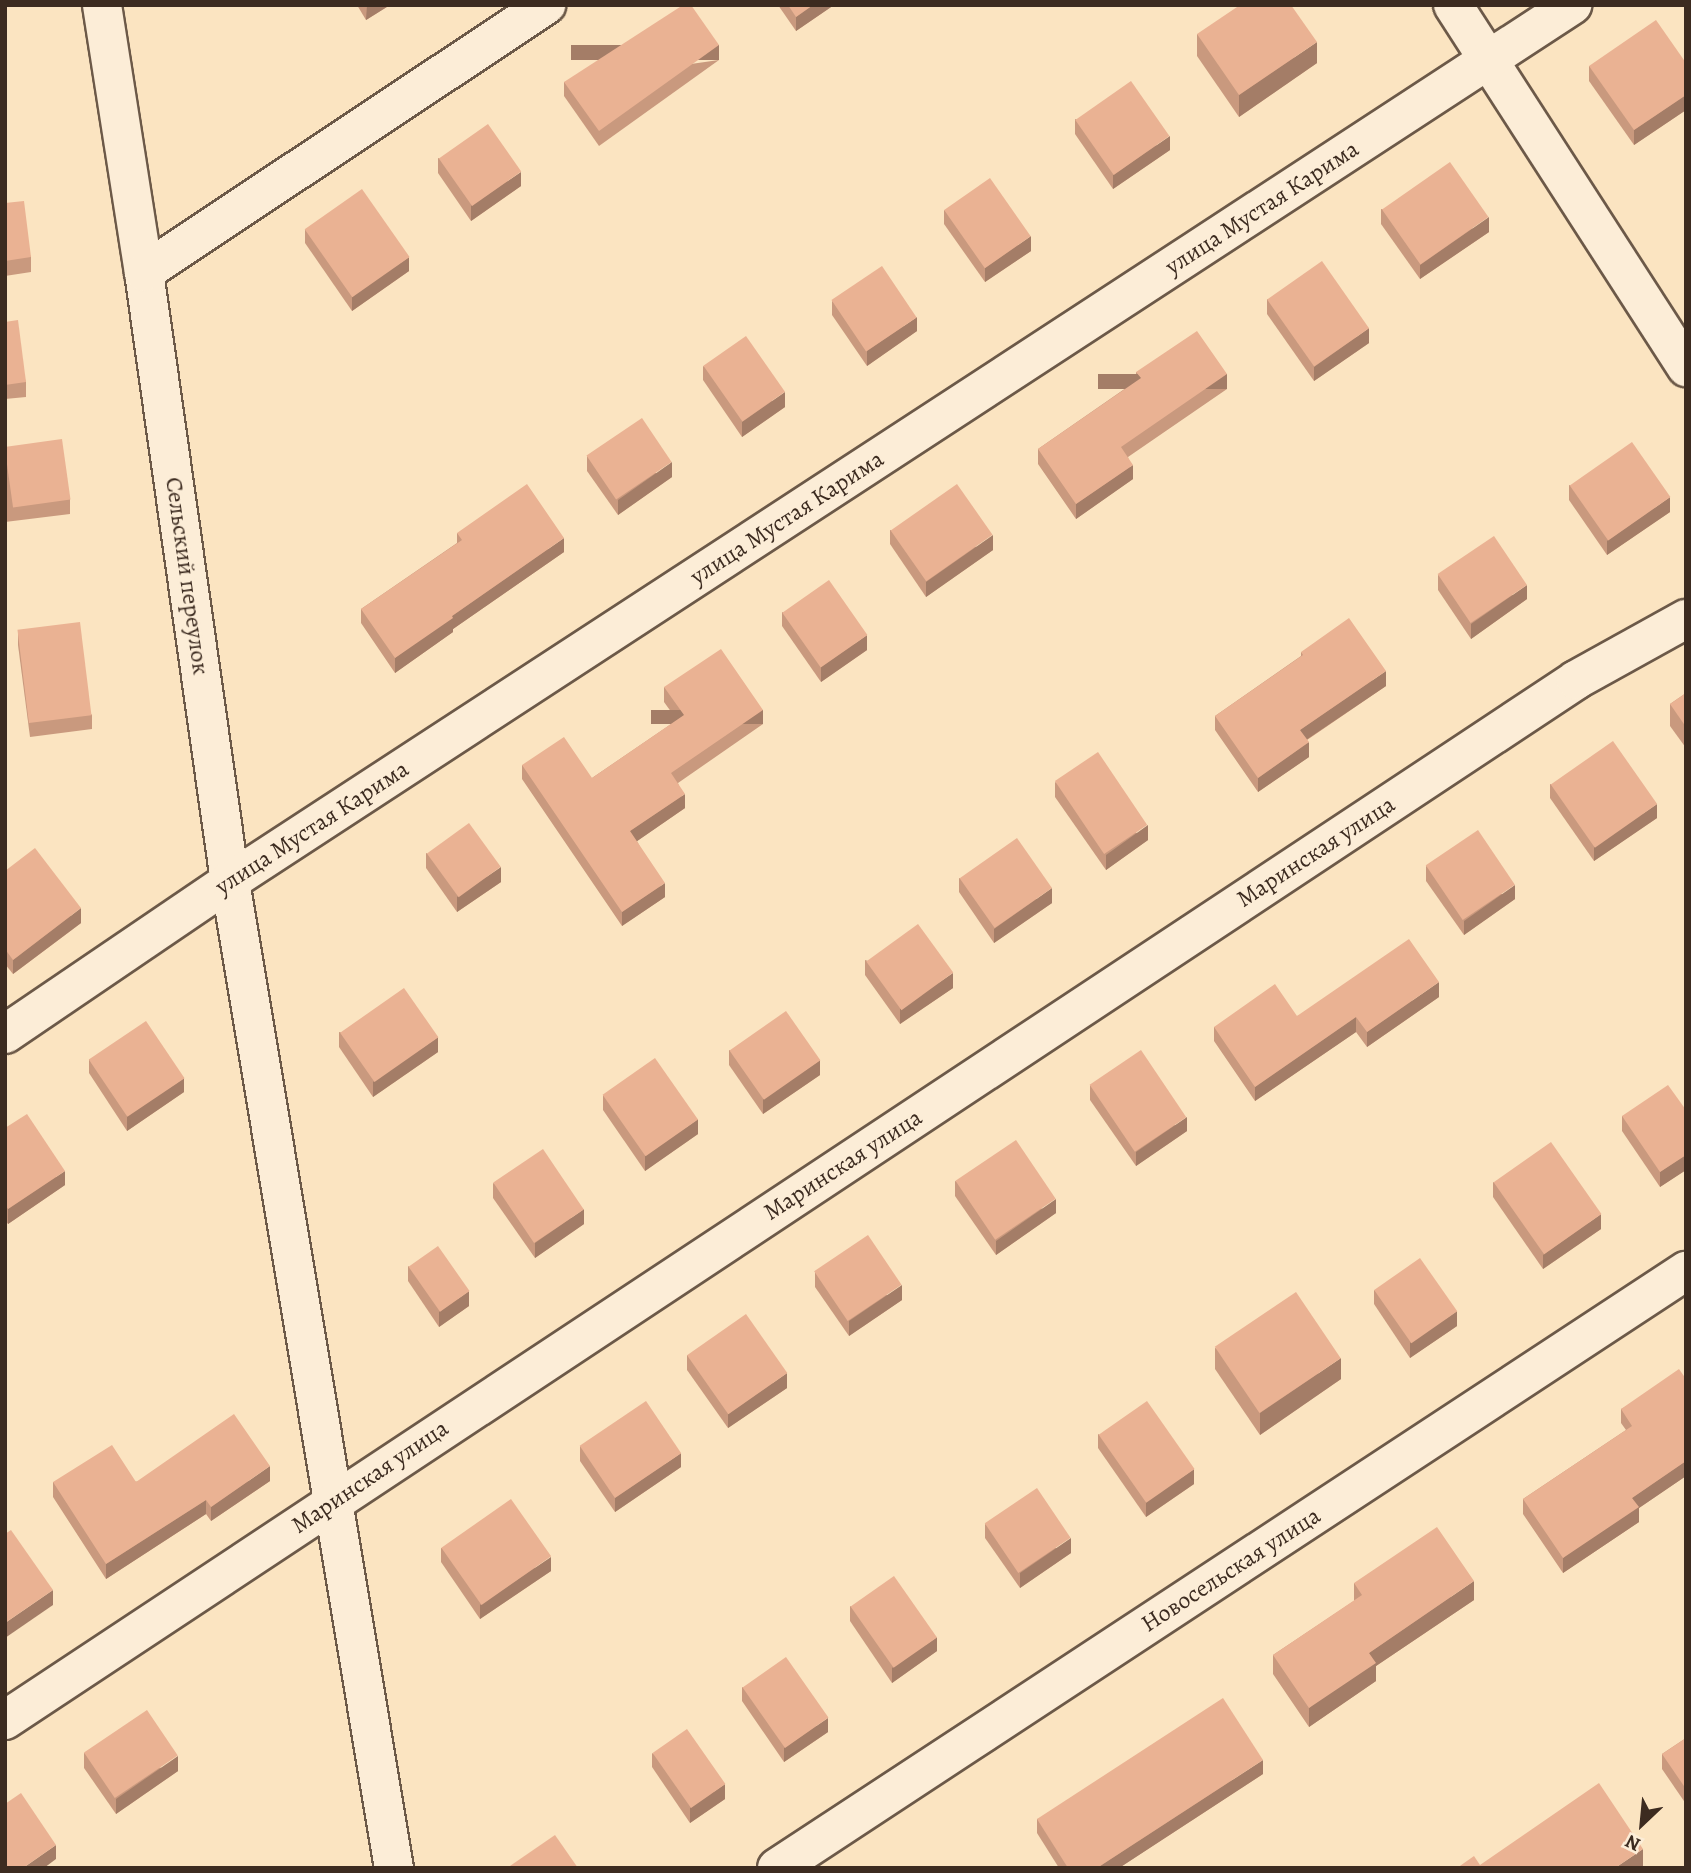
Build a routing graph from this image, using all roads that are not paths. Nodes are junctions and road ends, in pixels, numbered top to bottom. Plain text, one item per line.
1 (102, 5) edge
2 (545, 5) edge
3 (1453, 5) edge
4 (1572, 5) edge
5 (1489, 60) junction
6 (144, 272) junction
7 (1686, 367) edge
8 (1686, 619) edge
9 (230, 881) junction
10 (5, 1034) edge
11 (1686, 1271) edge
12 (335, 1500) junction
13 (5, 1720) edge
14 (394, 1868) edge
15 (777, 1868) edge

1 - 6 street, Сельский переулок
2 - 6 street
3 - 5 street
4 - 5 street, улица Мустая Карима
5 - 7 street
5 - 9 street, улица Мустая Карима
6 - 9 street, Сельский переулок
8 - 12 street, Маринская улица
9 - 10 street, улица Мустая Карима
9 - 12 street, Сельский переулок
11 - 15 street, Новосельская улица
12 - 13 street, Маринская улица
12 - 14 street, Сельский переулок

